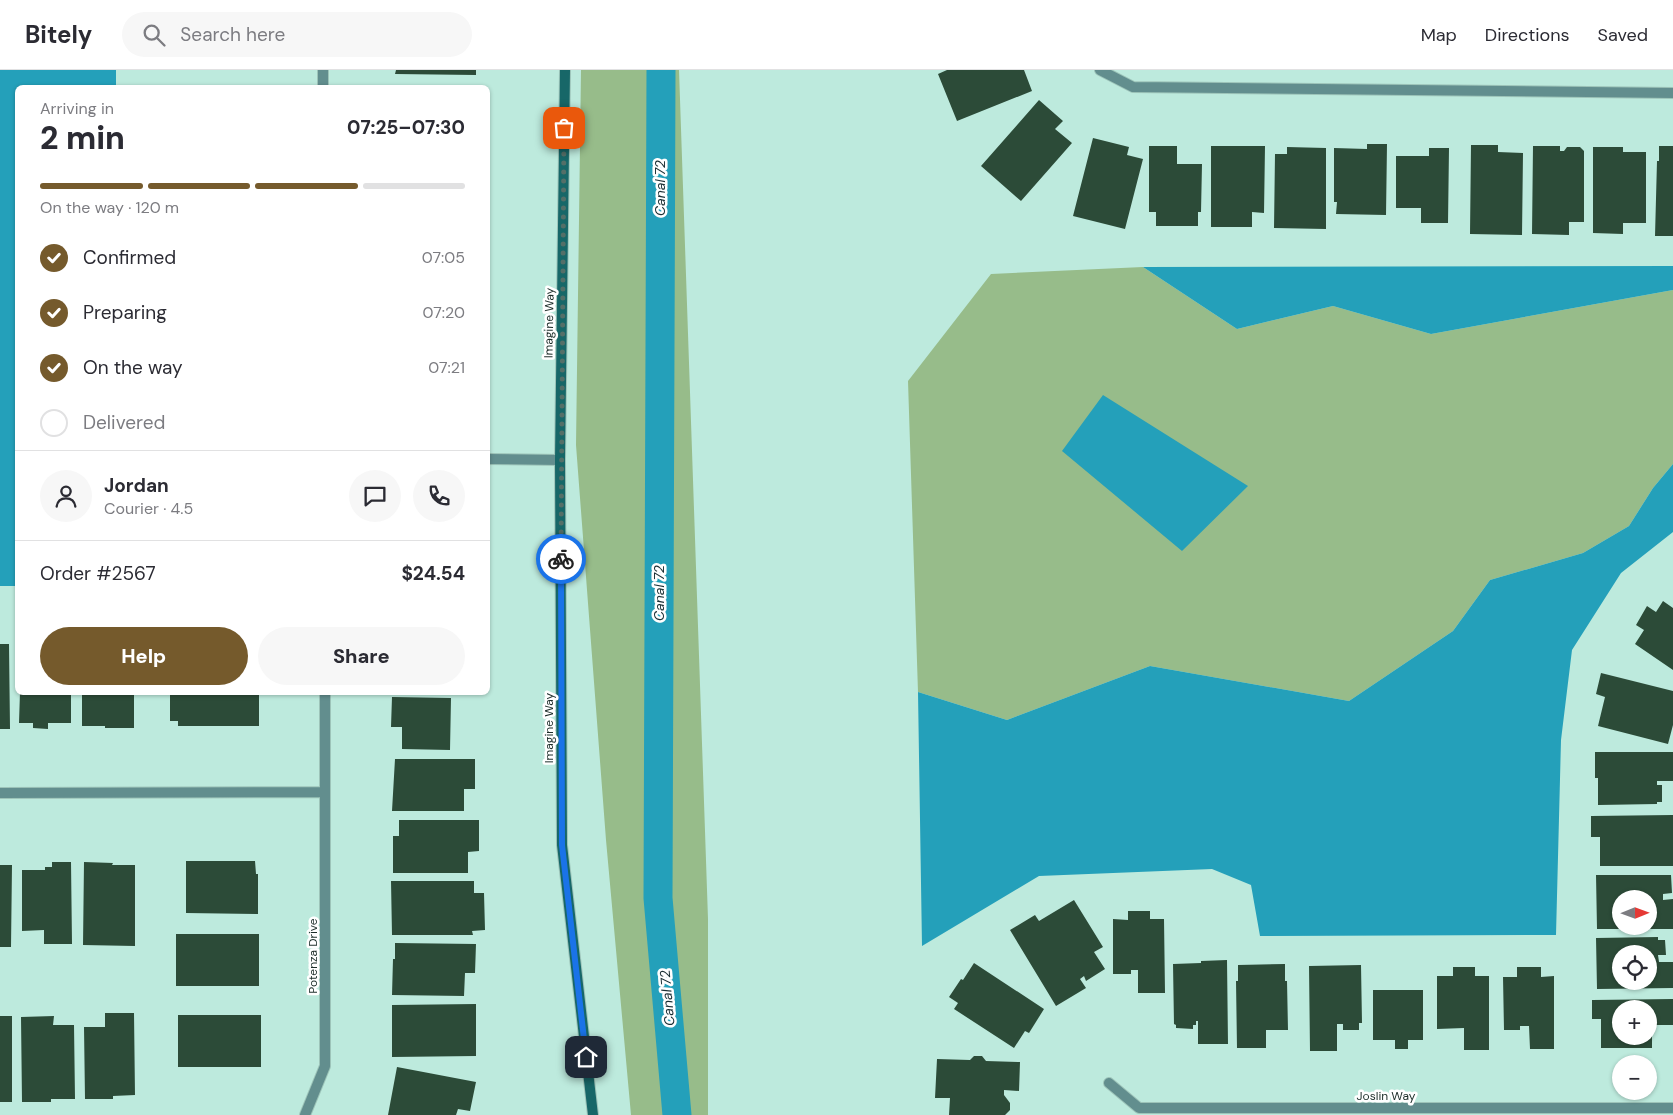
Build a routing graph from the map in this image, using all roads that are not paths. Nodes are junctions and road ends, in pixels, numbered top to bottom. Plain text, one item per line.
1 (323, 70) edge
2 (565, 70) edge
3 (1100, 70) edge
4 (323, 85) edge
5 (1673, 93) edge
6 (490, 459) edge
7 (560, 460) junction
8 (326, 695) edge
9 (326, 792) junction
10 (0, 793) edge
11 (1109, 1083) dead end
12 (1673, 1108) edge
13 (305, 1115) edge
14 (593, 1115) edge

1 - 4 street
2 - 7 street, Imagine Way
3 - 5 street
6 - 7 street
7 - 14 street, Imagine Way
8 - 9 street, Potenza Drive
9 - 10 street
9 - 13 street, Potenza Drive
11 - 12 street, Joslin Way

